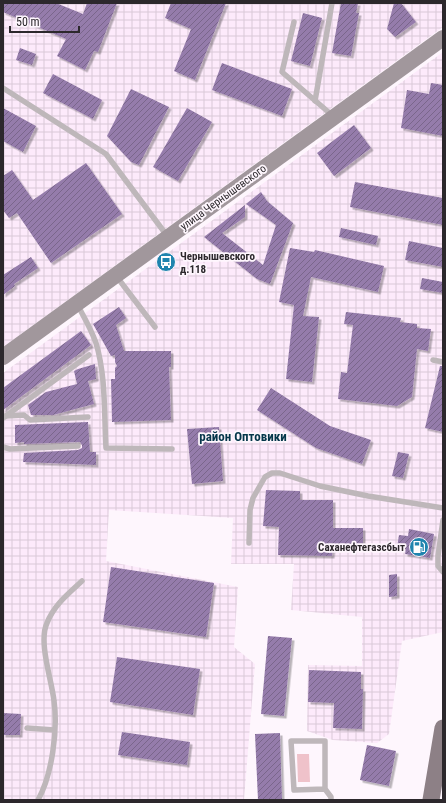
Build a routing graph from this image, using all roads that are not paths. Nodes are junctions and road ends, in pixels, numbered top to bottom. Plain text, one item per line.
1 (332, 3) edge
2 (294, 22) dead end
3 (443, 38) edge
4 (3, 88) edge
5 (315, 101) junction
6 (334, 117) junction
7 (168, 237) junction
8 (116, 275) junction
9 (76, 304) junction
10 (156, 327) dead end
11 (89, 355) dead end
12 (3, 357) edge
13 (432, 360) dead end
14 (443, 362) edge
15 (4, 417) edge
16 (88, 417) dead end
17 (78, 446) dead end
18 (3, 447) edge
19 (172, 449) dead end
20 (443, 508) edge
21 (443, 520) edge
22 (249, 543) dead end
23 (443, 572) edge
24 (82, 581) dead end
25 (27, 728) dead end
26 (443, 728) edge
27 (54, 730) junction
28 (440, 762) edge
29 (325, 789) junction
30 (38, 800) edge
31 (331, 800) edge
32 (430, 800) edge

1 - 5 lane
2 - 5 lane
3 - 6 main road, улица Чернышевского
4 - 7 lane
5 - 6 lane
6 - 7 main road, улица Чернышевского
7 - 8 main road, улица Чернышевского
8 - 9 main road, улица Чернышевского
8 - 10 lane
9 - 12 main road, улица Чернышевского
9 - 19 lane
11 - 15 lane
13 - 14 lane
15 - 16 lane
17 - 18 lane
20 - 22 lane
21 - 23 lane
24 - 27 lane
25 - 27 lane
26 - 28 main road
27 - 30 lane
28 - 32 main road
29 - 29 lane
29 - 31 lane

